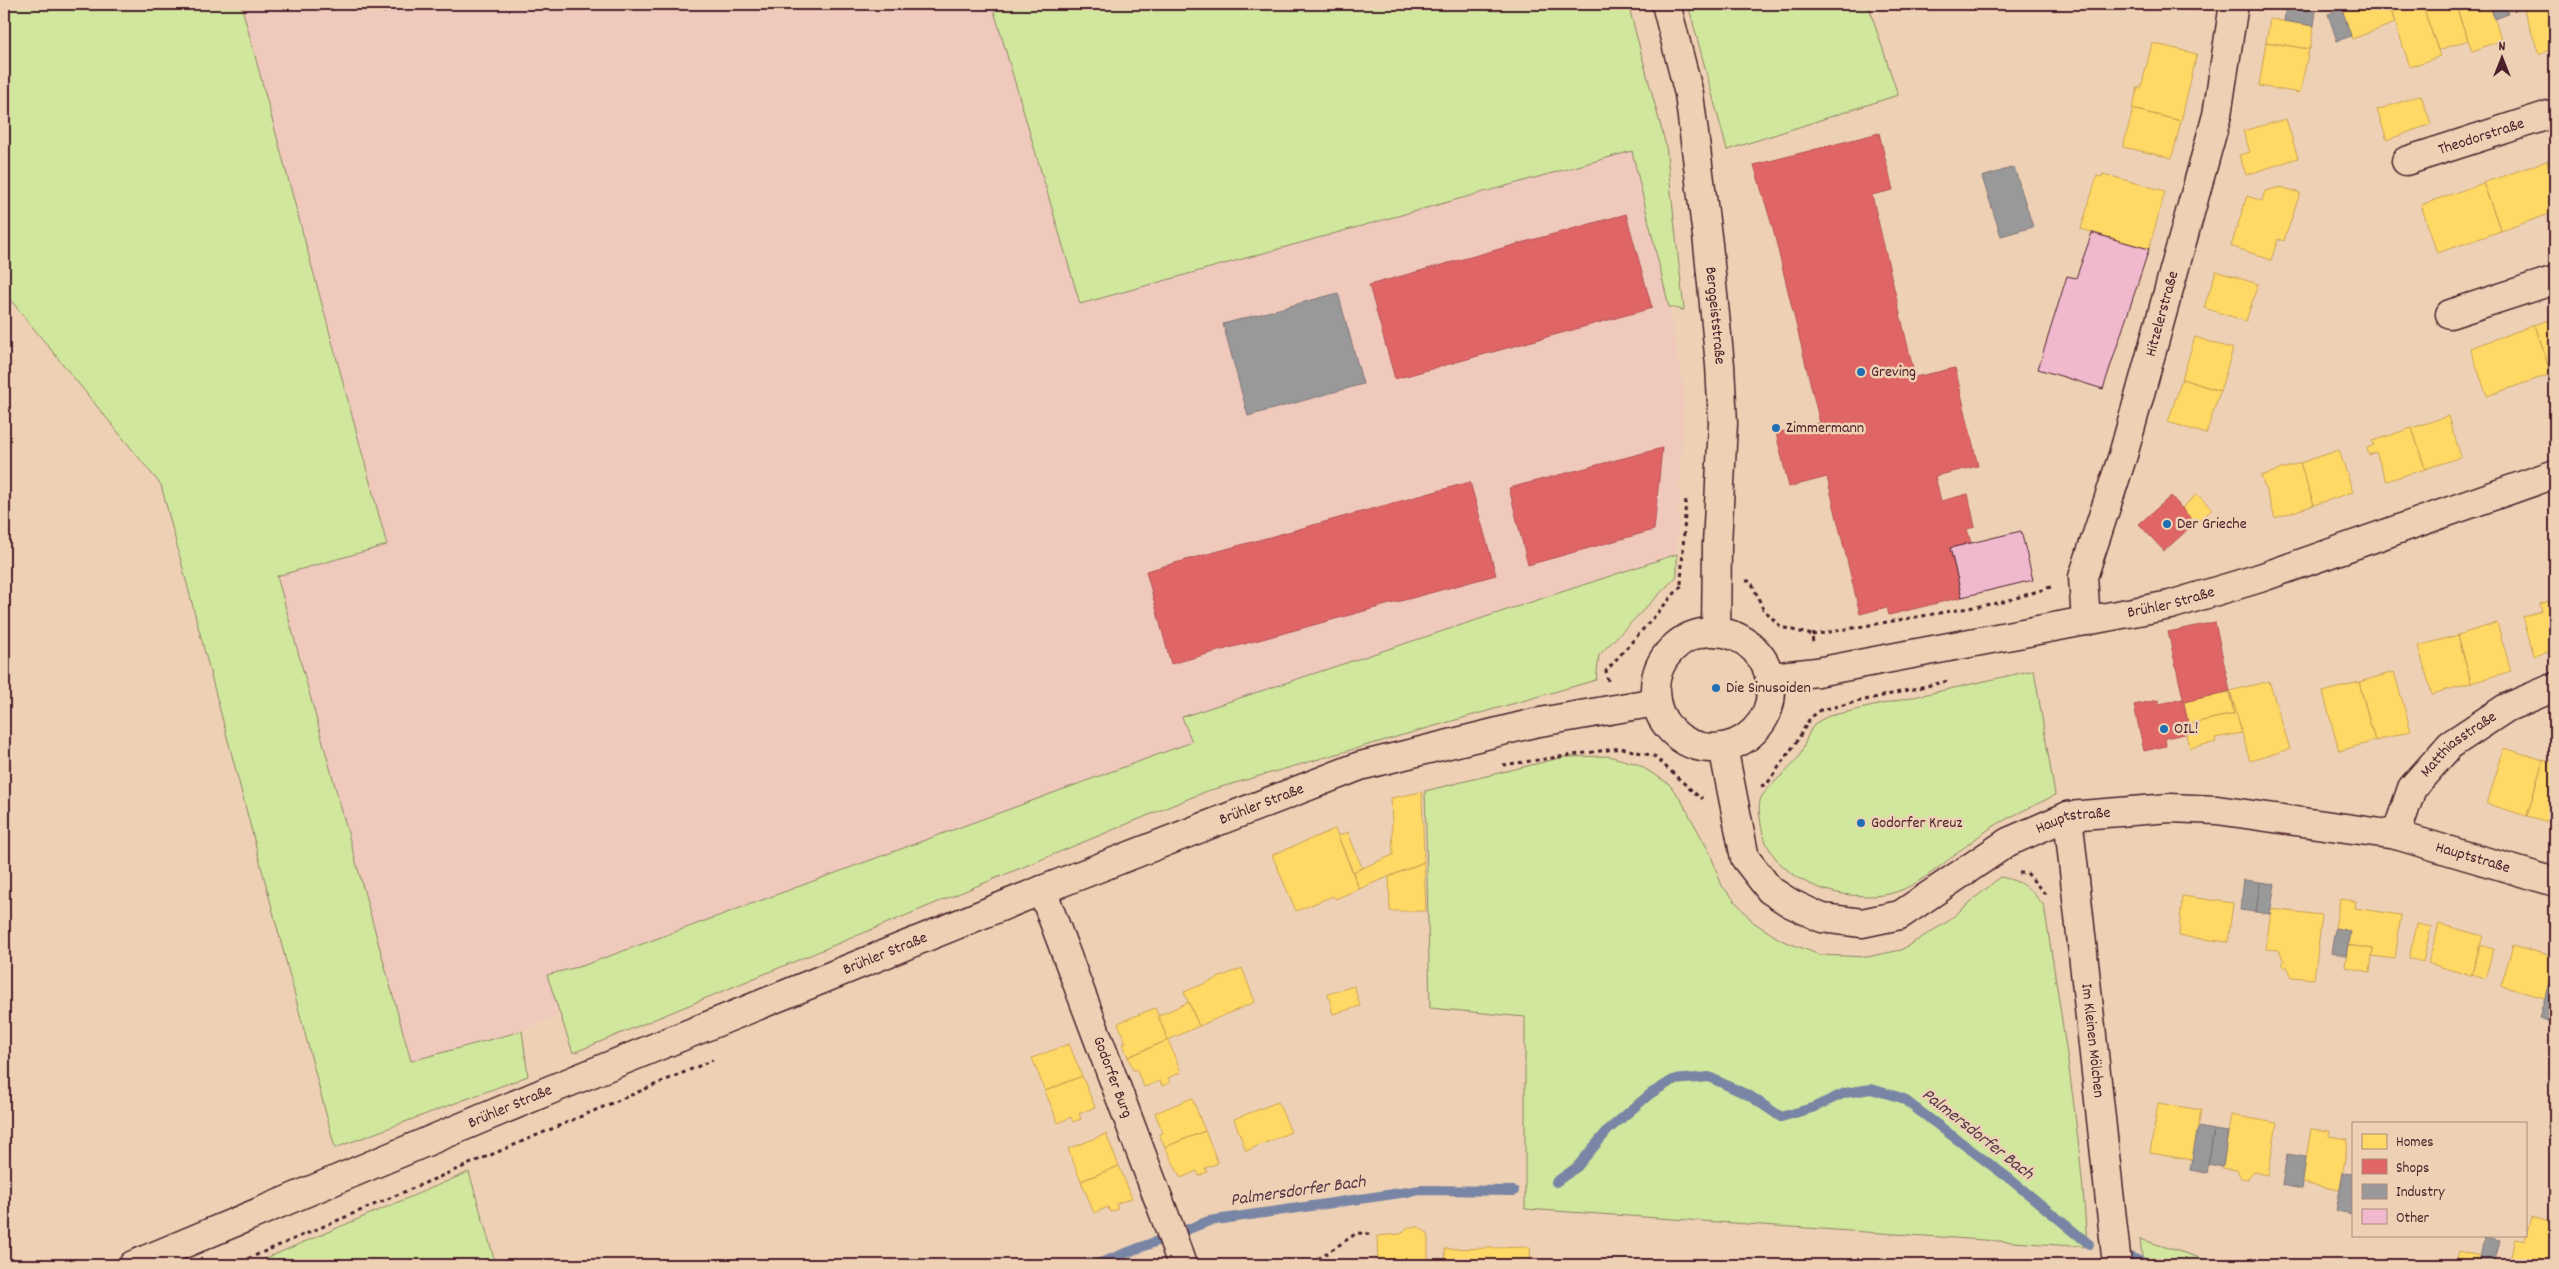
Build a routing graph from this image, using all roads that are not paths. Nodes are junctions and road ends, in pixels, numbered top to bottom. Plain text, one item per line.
1 (1666, 4) edge
2 (2234, 4) edge
3 (2555, 113) edge
4 (2406, 161) dead end
5 (2555, 280) edge
6 (2450, 314) dead end
7 (2555, 474) edge
8 (2086, 621) junction
9 (1716, 632) junction
10 (1770, 677) junction
11 (2555, 687) edge
12 (1656, 702) junction
13 (1723, 747) junction
14 (2068, 816) junction
15 (2396, 835) junction
16 (2555, 882) edge
17 (1042, 890) junction
18 (1176, 1247) edge
19 (133, 1265) edge
20 (2117, 1265) edge

1 - 9 street, Berggeiststraße
2 - 8 street, Hitzelerstraße
3 - 4 street, Theodorstraße
5 - 6 street
7 - 8 street, Brühler Straße
8 - 10 street, Brühler Straße
9 - 10 street
9 - 12 street
10 - 13 street
11 - 15 street, Matthiasstraße
12 - 13 street
12 - 17 street, Brühler Straße
13 - 14 street, Hauptstraße
14 - 15 street, Hauptstraße
14 - 20 street, Im Kleinen Mölchen
15 - 16 street, Hauptstraße
17 - 18 street, Godorfer Burg
17 - 19 street, Brühler Straße

